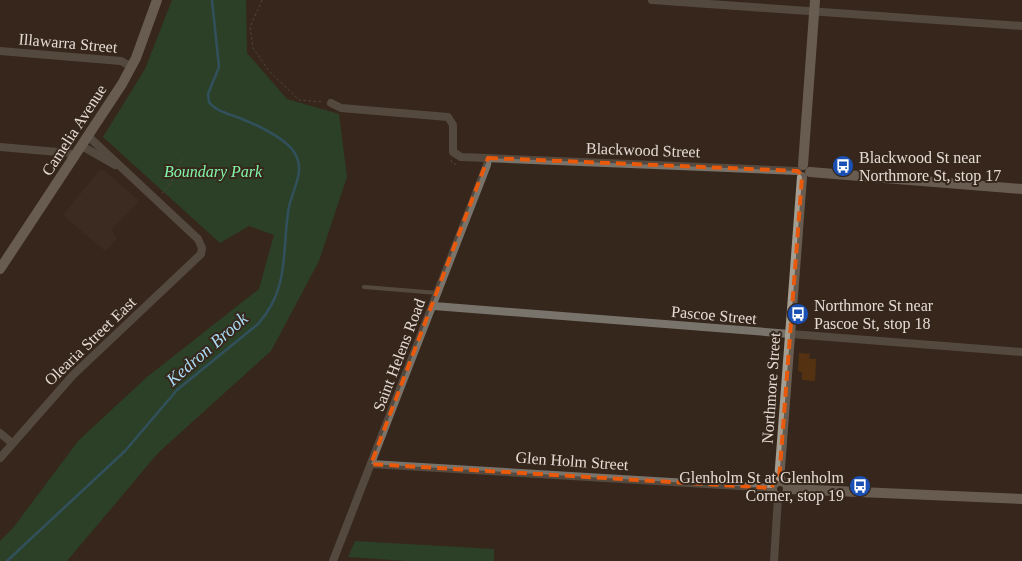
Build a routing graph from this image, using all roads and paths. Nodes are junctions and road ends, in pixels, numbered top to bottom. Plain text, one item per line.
1 (157, 0) edge
2 (262, 0) edge
3 (652, 0) edge
4 (815, 0) edge
5 (814, 11) junction
6 (1022, 26) edge
7 (0, 51) edge
8 (132, 67) junction
9 (331, 103) joint
10 (89, 137) junction
11 (82, 146) junction
12 (0, 147) edge
13 (453, 152) junction
14 (75, 157) junction
15 (183, 158) dead end
16 (488, 158) junction
17 (461, 165) dead end
18 (119, 167) junction
19 (803, 171) junction
20 (1022, 188) edge
21 (162, 193) dead end
22 (0, 269) edge
23 (364, 287) dead end
24 (438, 293) junction
25 (434, 306) junction
26 (791, 334) junction
27 (1022, 352) edge
28 (0, 433) edge
29 (12, 443) junction
30 (0, 458) edge
31 (371, 464) junction
32 (775, 485) junction
33 (788, 489) junction
34 (778, 497) junction
35 (1022, 499) edge
36 (333, 561) edge
37 (774, 561) edge

1 - 8 street, Camelia Avenue
2 - 9 path
3 - 5 street
4 - 5 street, Northmore Street
5 - 6 street
5 - 19 street, Northmore Street
7 - 8 street, Illawarra Street
8 - 10 street, Camelia Avenue
9 - 13 street
10 - 11 street, Camelia Avenue
10 - 18 street
11 - 14 street, Camelia Avenue
11 - 18 street
12 - 14 street
13 - 16 street, Blackwood Street
13 - 17 path
14 - 22 street, Camelia Avenue
15 - 21 path
16 - 19 street, Blackwood Street
16 - 24 street, Saint Helens Road
18 - 29 street, Olearia Street East
19 - 20 street, Blackwood Street
19 - 26 street, Northmore Street
23 - 24 lane
24 - 25 street, Saint Helens Road
25 - 26 street, Pascoe Street
25 - 31 street, Saint Helens Road
26 - 27 street, Pascoe Street
26 - 32 street, Northmore Street
28 - 29 street
29 - 30 street, Olearia Street East
31 - 32 street, Glen Holm Street
31 - 36 street, Saint Helens Road
32 - 33 street
32 - 34 street
33 - 34 street
33 - 35 street
34 - 37 street

